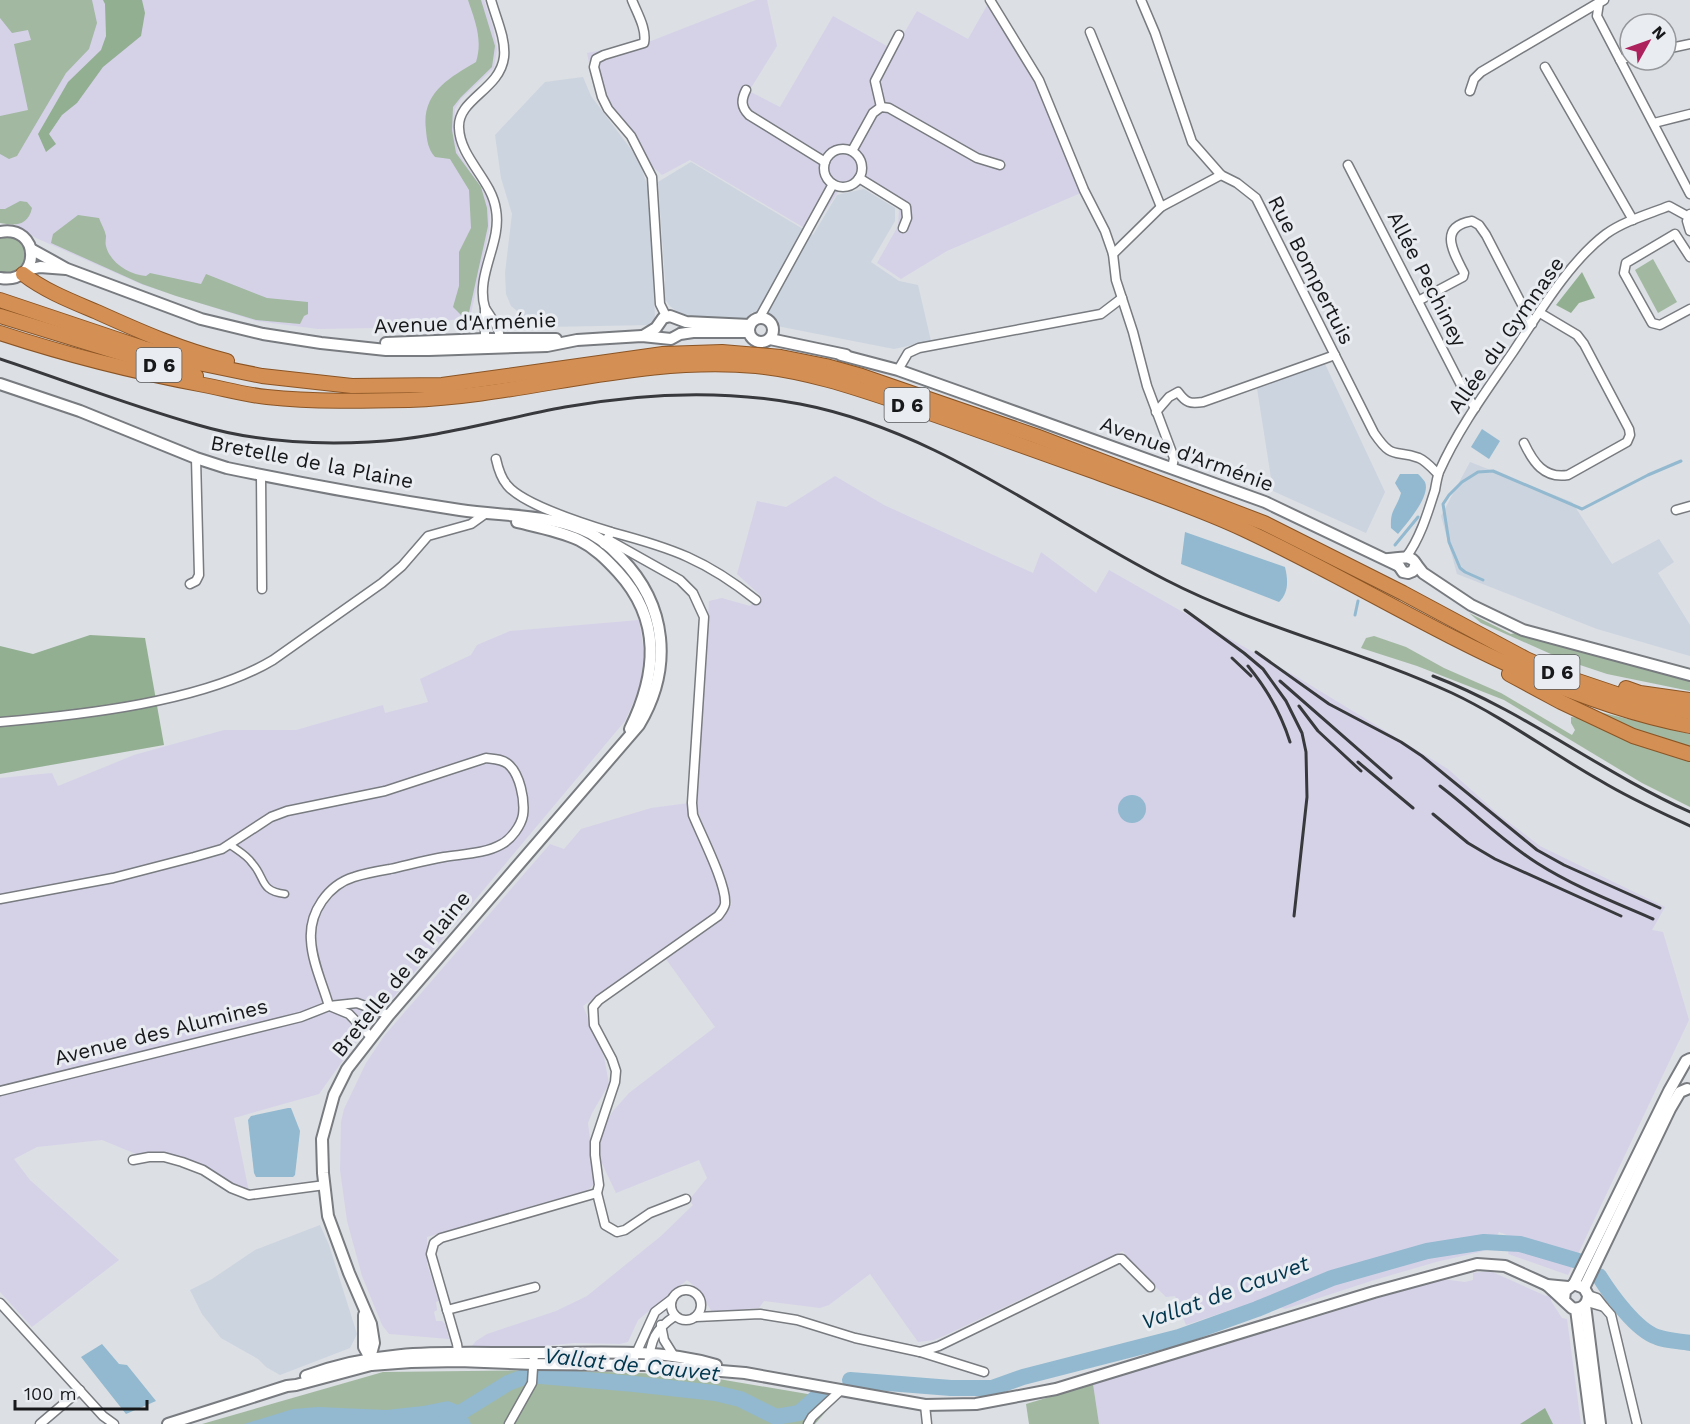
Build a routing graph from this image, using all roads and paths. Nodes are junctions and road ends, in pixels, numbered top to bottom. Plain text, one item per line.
1 (491, 0) edge
2 (632, 0) edge
3 (990, 0) edge
4 (1141, 0) edge
5 (1600, 1) edge
6 (1090, 32) dead end
7 (899, 35) dead end
8 (1618, 56) edge
9 (1545, 67) dead end
10 (1626, 72) edge
11 (746, 90) dead end
12 (1470, 91) dead end
13 (881, 107) junction
14 (1690, 114) edge
15 (1654, 123) junction
16 (852, 151) junction
17 (825, 162) junction
18 (1000, 165) dead end
19 (1348, 165) dead end
20 (1221, 175) junction
21 (859, 178) junction
22 (833, 184) junction
23 (1690, 194) edge
24 (1161, 207) junction
25 (1689, 215) edge
26 (1633, 220) junction
27 (903, 228) dead end
28 (1, 231) edge
29 (1690, 231) edge
30 (31, 249) junction
31 (1113, 254) junction
32 (1690, 257) edge
33 (67, 269) junction
34 (25, 272) junction
35 (0, 279) edge
36 (1122, 298) junction
37 (0, 300) edge
38 (1418, 301) junction
39 (485, 308) junction
40 (1690, 309) edge
41 (1540, 313) junction
42 (761, 315) dead end
43 (0, 316) edge
44 (668, 320) junction
45 (1532, 324) junction
46 (750, 328) junction
47 (0, 333) edge
48 (680, 334) junction
49 (772, 334) junction
50 (642, 336) junction
51 (665, 337) junction
52 (501, 343) junction
53 (485, 344) junction
54 (1335, 356) junction
55 (899, 368) junction
56 (310, 382) junction
57 (0, 384) edge
58 (322, 399) junction
59 (1475, 408) junction
60 (1156, 412) junction
61 (1524, 444) dead end
62 (196, 458) junction
63 (496, 459) dead end
64 (1172, 468) junction
65 (1438, 474) junction
66 (261, 475) junction
67 (1690, 506) edge
68 (1676, 510) dead end
69 (485, 514) junction
70 (608, 538) junction
71 (599, 553) junction
72 (1411, 562) junction
73 (190, 584) dead end
74 (262, 589) dead end
75 (756, 600) dead end
76 (1433, 609) junction
77 (1452, 638) junction
78 (1690, 675) edge
79 (1690, 700) edge
80 (1690, 712) edge
81 (0, 722) edge
82 (1690, 726) edge
83 (624, 740) junction
84 (1690, 754) edge
85 (229, 844) junction
86 (285, 894) dead end
87 (0, 899) edge
88 (329, 1006) junction
89 (389, 1015) junction
90 (371, 1037) junction
91 (1690, 1059) edge
92 (1679, 1074) junction
93 (1689, 1090) edge
94 (0, 1091) edge
95 (133, 1160) dead end
96 (325, 1185) junction
97 (597, 1193) junction
98 (686, 1199) dead end
99 (1547, 1285) junction
100 (535, 1287) dead end
101 (1150, 1287) dead end
102 (1580, 1296) junction
103 (672, 1299) junction
104 (0, 1303) edge
105 (447, 1310) junction
106 (675, 1316) junction
107 (696, 1317) junction
108 (661, 1325) junction
109 (920, 1352) junction
110 (635, 1353) junction
111 (649, 1353) junction
112 (459, 1356) junction
113 (674, 1356) junction
114 (371, 1362) junction
115 (631, 1365) junction
116 (648, 1365) junction
117 (534, 1367) junction
118 (984, 1372) dead end
119 (745, 1373) junction
120 (80, 1390) junction
121 (840, 1391) junction
122 (926, 1405) junction
123 (103, 1420) edge
124 (40, 1424) edge
125 (114, 1424) edge
126 (168, 1424) edge
127 (509, 1424) edge
128 (808, 1424) edge
129 (927, 1424) edge
130 (1591, 1424) edge
131 (1600, 1424) edge
132 (1637, 1424) edge

1 - 39 street
2 - 44 street
3 - 31 street
4 - 20 street, Rue Bompertuis
5 - 8 street
5 - 12 street
6 - 24 street
7 - 13 street
9 - 26 street
10 - 15 street
11 - 17 street
13 - 16 street
13 - 18 street
14 - 15 street
15 - 23 street
16 - 17 street
16 - 21 street
17 - 22 street
19 - 38 street, Allée Pechiney
20 - 24 street
20 - 54 street, Rue Bompertuis
21 - 22 street
21 - 27 street
22 - 42 street
24 - 31 street
25 - 26 street, Allée du Gymnase
25 - 29 street
26 - 41 street, Allée du Gymnase
28 - 30 main road, Avenue d'Arménie
30 - 33 main road, Avenue d'Arménie
30 - 34 main road
31 - 36 street
32 - 40 street
33 - 34 main road, Avenue d'Arménie
33 - 53 main road, Avenue d'Arménie
34 - 35 main road, Avenue d'Arménie
34 - 56 highway
36 - 55 street
36 - 60 street
37 - 56 highway, D 6
38 - 45 street
38 - 59 street, Allée Pechiney
39 - 52 street
39 - 53 street
41 - 45 street, Allée du Gymnase
41 - 61 street
43 - 58 highway, D 6
44 - 46 main road
44 - 48 main road
44 - 50 main road
44 - 51 main road
45 - 59 street, Allée du Gymnase
46 - 48 main road
46 - 49 main road
46 - 49 main road
47 - 58 highway
48 - 51 main road
49 - 55 main road, Avenue d'Arménie
50 - 51 main road, Avenue d'Arménie
50 - 52 main road, Avenue d'Arménie
52 - 53 main road, Avenue d'Arménie
54 - 60 street
54 - 65 street, Rue Bompertuis
55 - 64 main road, Avenue d'Arménie
56 - 76 highway, D 6
57 - 62 main road, Bretelle de la Plaine
58 - 77 highway, D 6
59 - 65 street, Allée du Gymnase
60 - 64 street
62 - 66 main road, Bretelle de la Plaine
62 - 73 street
63 - 70 street
64 - 72 main road, Avenue d'Arménie
65 - 72 street, Allée du Gymnase
66 - 69 main road, Bretelle de la Plaine
66 - 74 street
67 - 68 street
69 - 70 main road, Bretelle de la Plaine
69 - 71 main road, Bretelle de la Plaine
69 - 81 street
70 - 71 street
70 - 75 street
70 - 83 main road, Bretelle de la Plaine
70 - 97 street
71 - 83 main road, Bretelle de la Plaine
72 - 78 main road, Avenue d'Arménie
76 - 79 highway
76 - 80 highway, D 6
77 - 82 highway, D 6
77 - 84 highway
83 - 89 main road, Bretelle de la Plaine
85 - 86 street
85 - 87 street
85 - 88 street
88 - 89 street, Avenue des Alumines
88 - 90 street
88 - 94 street, Avenue des Alumines
89 - 90 main road, Bretelle de la Plaine
90 - 96 main road, Bretelle de la Plaine
91 - 92 main road
92 - 93 main road
92 - 102 main road
93 - 102 main road
95 - 96 street
96 - 114 main road, Bretelle de la Plaine
97 - 98 street
97 - 105 street
99 - 102 main road
99 - 102 main road
99 - 122 main road
100 - 105 street
101 - 109 street
102 - 130 main road
102 - 131 main road
102 - 132 street
103 - 106 street
103 - 107 street
103 - 110 street
104 - 120 street
105 - 112 street
106 - 107 street
106 - 108 street
107 - 109 street
108 - 111 street
108 - 113 street
109 - 118 street
110 - 111 main road
110 - 115 street
110 - 117 main road
111 - 113 main road
111 - 116 street
112 - 114 main road
112 - 117 main road
113 - 119 main road
114 - 126 main road
115 - 116 main road
115 - 117 main road
116 - 119 main road
117 - 127 street
119 - 121 main road
120 - 123 street
120 - 124 street
121 - 122 main road
121 - 128 street
122 - 129 street
123 - 125 street

